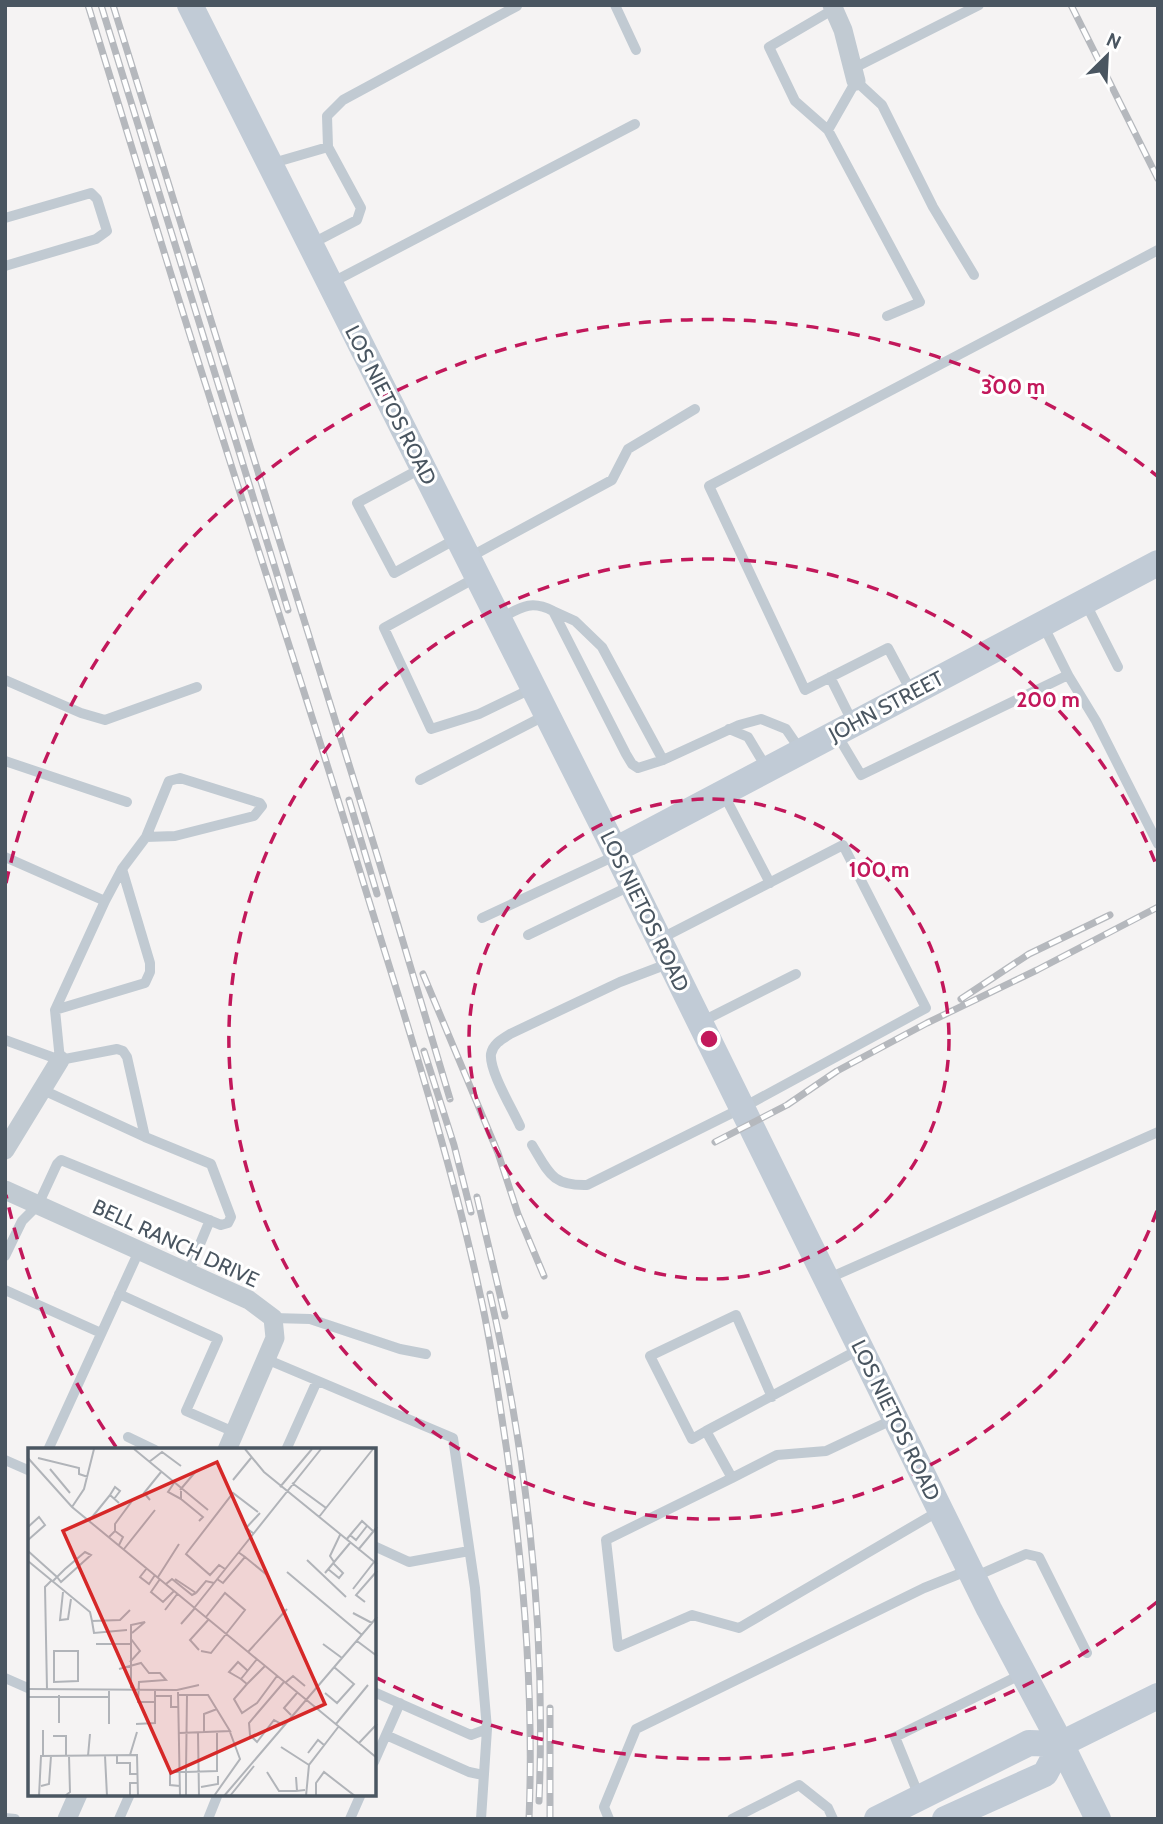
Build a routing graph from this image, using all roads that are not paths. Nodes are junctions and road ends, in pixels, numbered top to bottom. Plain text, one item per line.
1 (615, 5) edge
2 (979, 5) edge
3 (192, 6) edge
4 (517, 6) edge
5 (833, 7) edge
6 (636, 50) dead end
7 (855, 75) junction
8 (635, 124) dead end
9 (828, 130) junction
10 (328, 147) junction
11 (270, 164) junction
12 (5, 218) edge
13 (310, 244) junction
14 (1158, 250) edge
15 (5, 266) edge
16 (974, 275) dead end
17 (330, 284) junction
18 (887, 316) dead end
19 (695, 409) dead end
20 (422, 467) junction
21 (467, 557) junction
22 (1158, 563) edge
23 (1085, 602) junction
24 (553, 611) junction
25 (499, 620) junction
26 (1042, 624) junction
27 (1118, 667) dead end
28 (1068, 675) junction
29 (830, 677) junction
30 (5, 680) edge
31 (197, 687) dead end
32 (533, 687) junction
33 (912, 693) junction
34 (547, 715) junction
35 (845, 728) junction
36 (729, 729) junction
37 (801, 751) junction
38 (663, 760) junction
39 (5, 761) edge
40 (768, 769) junction
41 (420, 780) dead end
42 (723, 793) junction
43 (127, 802) dead end
44 (146, 837) junction
45 (1158, 845) edge
46 (616, 852) junction
47 (5, 857) edge
48 (122, 869) junction
49 (770, 883) junction
50 (632, 885) junction
51 (105, 901) junction
52 (482, 918) dead end
53 (528, 935) dead end
54 (659, 939) junction
55 (671, 963) junction
56 (796, 974) dead end
57 (55, 1010) junction
58 (700, 1023) junction
59 (5, 1040) edge
60 (60, 1060) junction
61 (43, 1090) junction
62 (742, 1108) junction
63 (520, 1126) dead end
64 (1158, 1132) edge
65 (145, 1137) junction
66 (532, 1145) dead end
67 (5, 1150) edge
68 (5, 1190) edge
69 (38, 1205) junction
70 (210, 1220) junction
71 (139, 1251) junction
72 (5, 1256) edge
73 (188, 1273) junction
74 (827, 1279) junction
75 (5, 1290) edge
76 (119, 1294) junction
77 (273, 1318) junction
78 (101, 1333) junction
79 (861, 1348) junction
80 (426, 1354) dead end
81 (266, 1359) junction
82 (317, 1381) junction
83 (772, 1397) junction
84 (895, 1419) junction
85 (706, 1431) junction
86 (128, 1437) dead end
87 (231, 1441) edge
88 (49, 1448) edge
89 (151, 1448) edge
90 (287, 1448) edge
91 (5, 1460) edge
92 (28, 1470) edge
93 (732, 1478) junction
94 (941, 1510) junction
95 (376, 1547) edge
96 (469, 1551) junction
97 (972, 1574) junction
98 (1087, 1653) dead end
99 (1022, 1674) junction
100 (5, 1678) edge
101 (28, 1688) edge
102 (376, 1693) edge
103 (1158, 1696) edge
104 (400, 1703) junction
105 (487, 1729) junction
106 (386, 1735) junction
107 (1061, 1744) junction
108 (376, 1758) edge
109 (483, 1775) junction
110 (77, 1796) edge
111 (129, 1796) edge
112 (217, 1796) edge
113 (359, 1796) edge
114 (920, 1798) junction
115 (5, 1818) edge
116 (15, 1819) edge
117 (67, 1819) edge
118 (119, 1819) edge
119 (208, 1819) edge
120 (350, 1819) edge
121 (481, 1819) edge
122 (609, 1819) edge
123 (732, 1819) edge
124 (833, 1819) edge
125 (877, 1819) edge
126 (945, 1819) edge
127 (1098, 1819) edge

1 - 6 lane
2 - 7 lane
3 - 11 main road, LOS NIETOS ROAD
4 - 10 lane
5 - 7 street
5 - 9 lane
7 - 9 lane
7 - 16 lane
8 - 17 lane
9 - 18 lane
10 - 11 lane
10 - 13 lane
11 - 13 main road, LOS NIETOS ROAD
12 - 15 lane
13 - 17 main road, LOS NIETOS ROAD
14 - 29 lane
17 - 20 main road, LOS NIETOS ROAD
19 - 21 lane
20 - 21 main road, LOS NIETOS ROAD
20 - 21 lane
21 - 25 main road, LOS NIETOS ROAD
21 - 32 lane
22 - 23 main road, JOHN STREET
23 - 26 main road, JOHN STREET
23 - 27 lane
24 - 25 lane
24 - 38 lane
24 - 38 lane
25 - 32 main road, LOS NIETOS ROAD
26 - 28 lane
26 - 33 main road, JOHN STREET
28 - 35 lane
28 - 45 lane
29 - 33 lane
29 - 35 lane
30 - 31 lane
32 - 34 main road, LOS NIETOS ROAD
33 - 35 main road, JOHN STREET
34 - 41 lane
34 - 46 main road, LOS NIETOS ROAD
35 - 37 main road, JOHN STREET
36 - 37 lane
36 - 38 lane
36 - 40 lane
37 - 40 main road, JOHN STREET
39 - 43 lane
40 - 42 main road, JOHN STREET
42 - 46 main road, JOHN STREET
42 - 49 lane
44 - 44 lane
44 - 48 lane
46 - 50 main road, LOS NIETOS ROAD
46 - 52 lane
47 - 51 lane
48 - 51 lane
48 - 57 lane
49 - 54 lane
49 - 62 lane
50 - 53 lane
50 - 54 main road, LOS NIETOS ROAD
51 - 57 lane
54 - 55 main road, LOS NIETOS ROAD
55 - 58 main road, LOS NIETOS ROAD
55 - 63 lane
56 - 58 lane
57 - 60 lane
58 - 62 main road, LOS NIETOS ROAD
59 - 60 lane
60 - 61 street
60 - 65 lane
61 - 65 lane
61 - 67 street
62 - 66 lane
62 - 74 main road, LOS NIETOS ROAD
64 - 74 lane
65 - 70 lane
68 - 69 street, BELL RANCH DRIVE
69 - 70 lane
69 - 71 street, BELL RANCH DRIVE
69 - 72 lane
70 - 73 lane
71 - 73 street, BELL RANCH DRIVE
71 - 76 lane
73 - 77 street, BELL RANCH DRIVE
74 - 79 main road, LOS NIETOS ROAD
75 - 78 lane
76 - 78 lane
76 - 87 lane
77 - 80 lane
77 - 81 street
78 - 88 lane
79 - 83 lane
79 - 84 main road, LOS NIETOS ROAD
81 - 82 lane
81 - 87 street
82 - 90 lane
82 - 96 lane
83 - 85 lane
83 - 85 lane
84 - 93 lane
84 - 94 main road, LOS NIETOS ROAD
85 - 93 lane
86 - 89 lane
91 - 92 lane
93 - 94 lane
94 - 97 main road, LOS NIETOS ROAD
95 - 96 lane
96 - 105 lane
97 - 98 lane
97 - 99 main road, LOS NIETOS ROAD
97 - 122 lane
99 - 107 main road, LOS NIETOS ROAD
99 - 114 lane
100 - 101 lane
102 - 104 lane
103 - 107 main road
104 - 105 lane
104 - 106 lane
105 - 109 lane
106 - 108 lane
106 - 109 lane
107 - 114 main road
107 - 126 main road
107 - 127 main road, LOS NIETOS ROAD
109 - 121 lane
110 - 117 street
111 - 118 lane
112 - 119 lane
113 - 120 lane
114 - 125 main road
115 - 116 lane
123 - 124 lane

